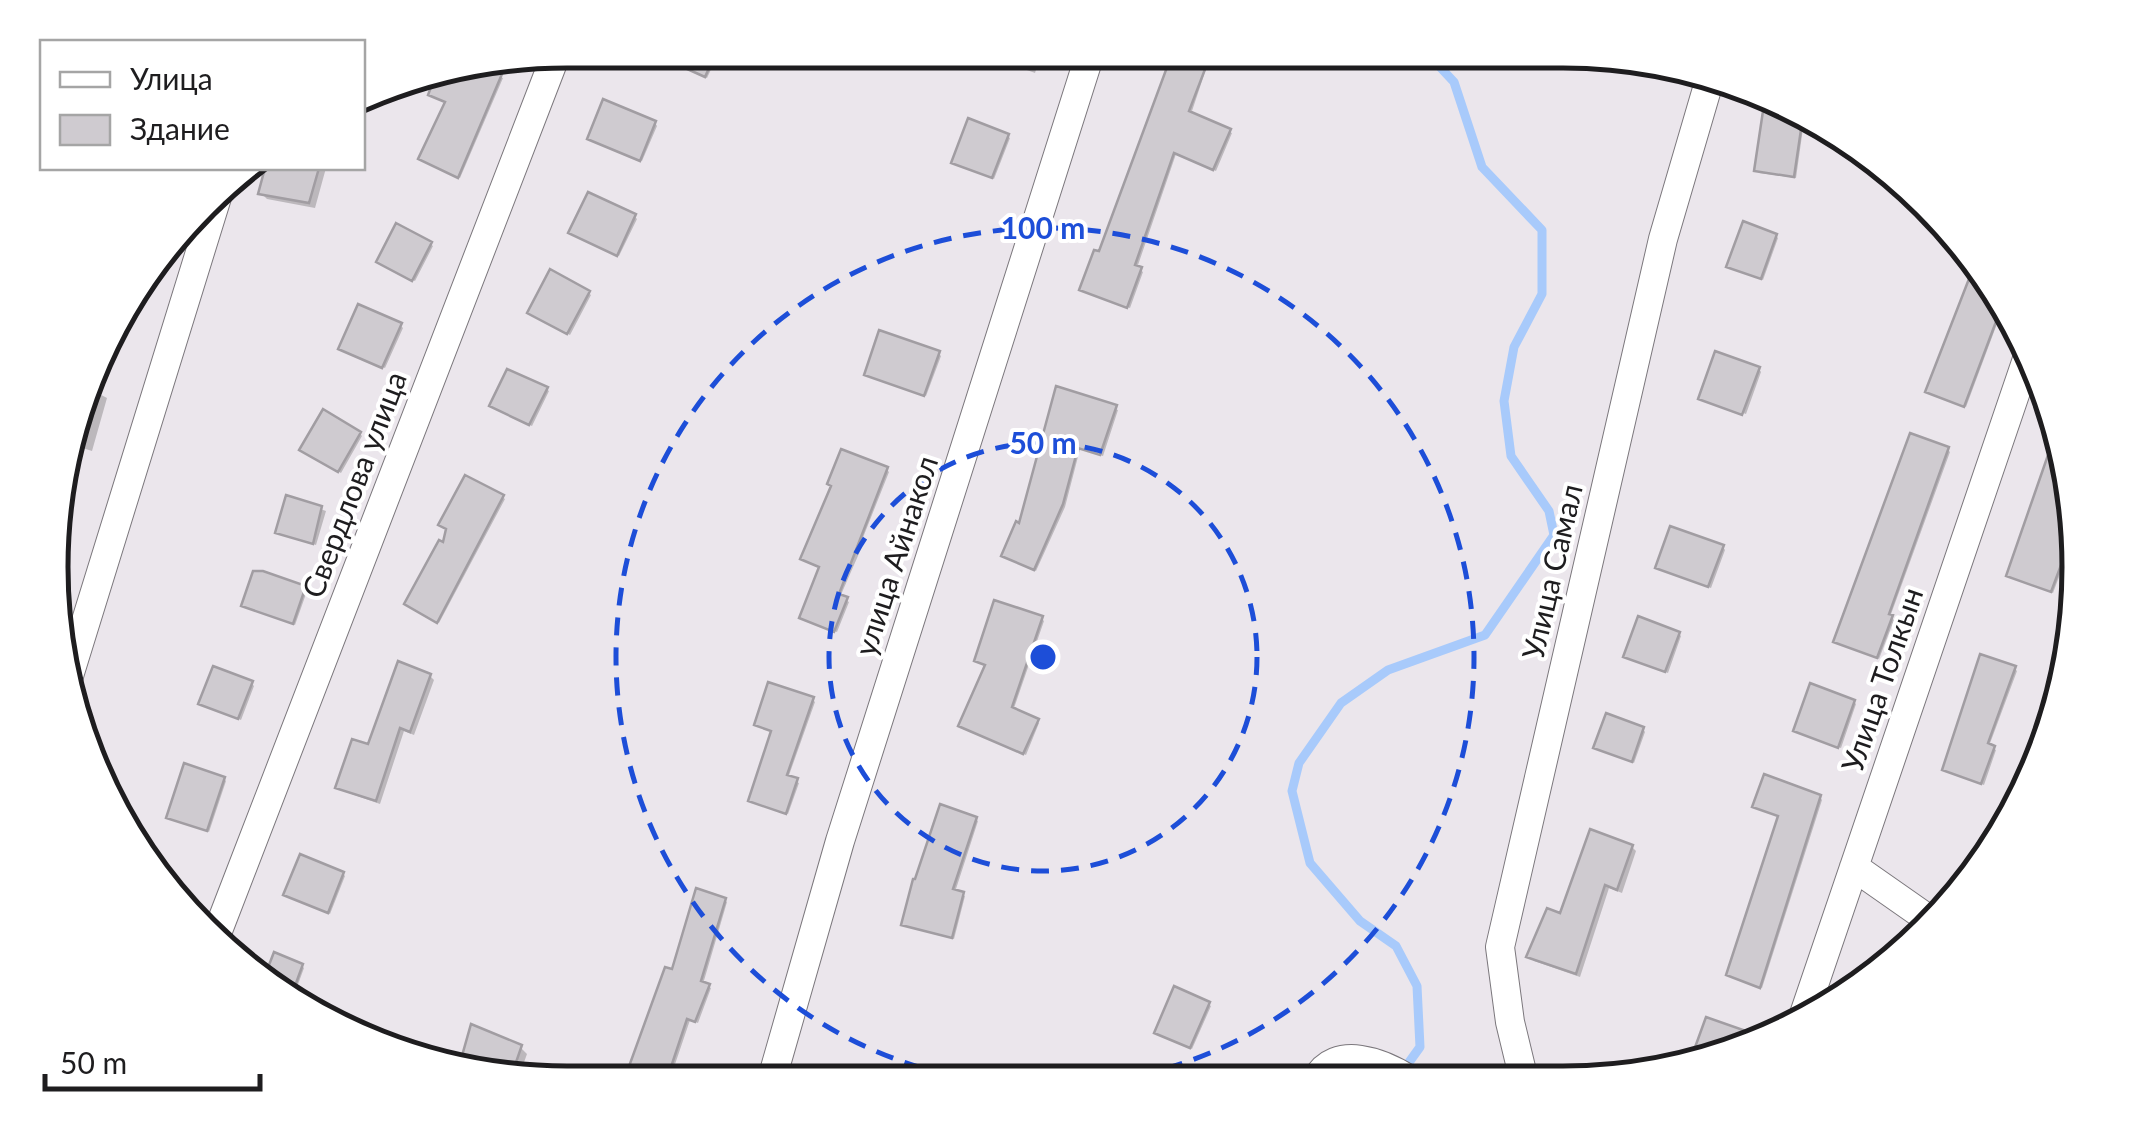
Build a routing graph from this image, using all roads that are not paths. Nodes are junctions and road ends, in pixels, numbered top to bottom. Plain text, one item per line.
1 (551, 68) edge
2 (1085, 68) edge
3 (1707, 89) edge
4 (211, 217) edge
5 (2023, 375) edge
6 (76, 655) edge
7 (1854, 867) junction
8 (1921, 914) edge
9 (220, 926) edge
10 (1808, 1002) edge
11 (776, 1066) edge
12 (1332, 1066) edge
13 (1384, 1066) edge
14 (1521, 1066) edge

1 - 9 street, Свердлова улица
2 - 11 street, улица Айнакол
3 - 14 street, Улица Самал
4 - 6 street
5 - 7 street, Улица Толкын
7 - 8 street
7 - 10 street, Улица Толкын
12 - 13 street

